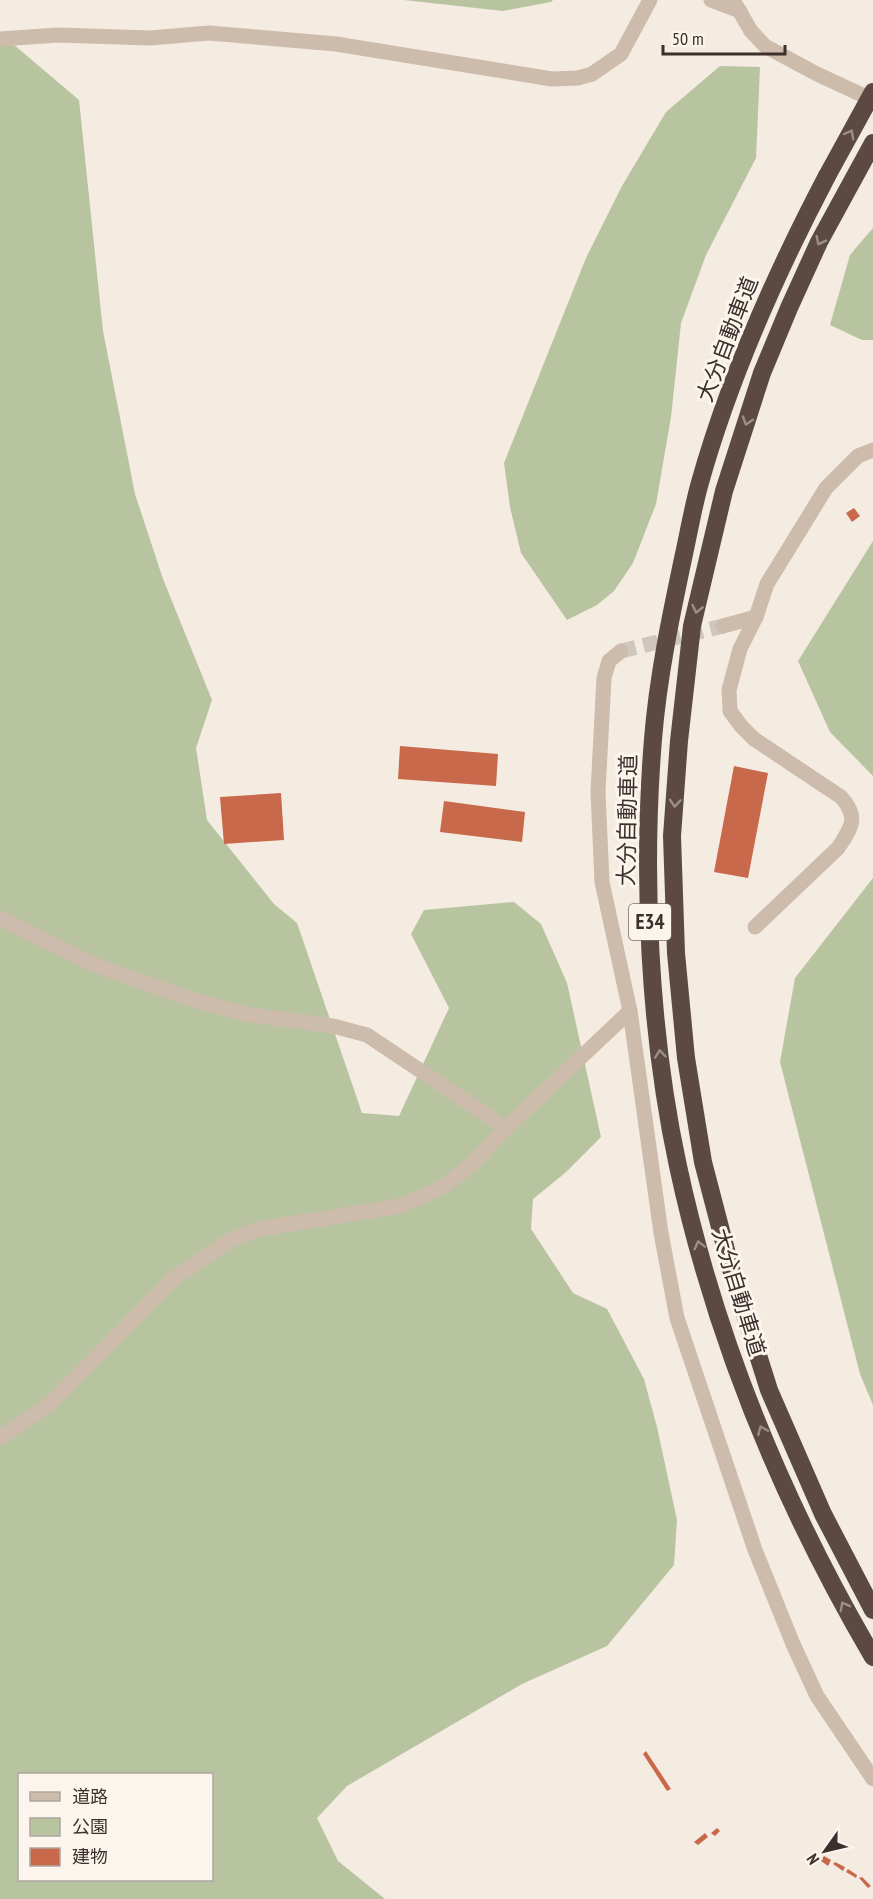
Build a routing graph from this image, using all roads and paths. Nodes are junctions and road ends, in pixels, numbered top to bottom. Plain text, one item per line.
1 (650, 0) edge
2 (711, 0) edge
3 (737, 6) edge
4 (0, 39) edge
5 (873, 92) edge
6 (873, 100) edge
7 (873, 143) edge
8 (873, 450) edge
9 (756, 617) junction
10 (723, 626) tunnel mouth
11 (621, 651) tunnel mouth
12 (0, 918) edge
13 (755, 927) dead end
14 (630, 1011) junction
15 (506, 1128) junction
16 (0, 1438) edge
17 (873, 1610) edge
18 (873, 1657) edge
19 (873, 1779) edge

1 - 4 street
2 - 3 street
3 - 6 street
18 -> 5 highway, 大分自動車道 / E34, bridge
7 -> 17 highway, 大分自動車道 / E34
8 - 9 street
9 - 10 street
9 - 13 street
11 - 14 street
12 - 15 street
14 - 15 street
14 - 19 street
15 - 16 street

